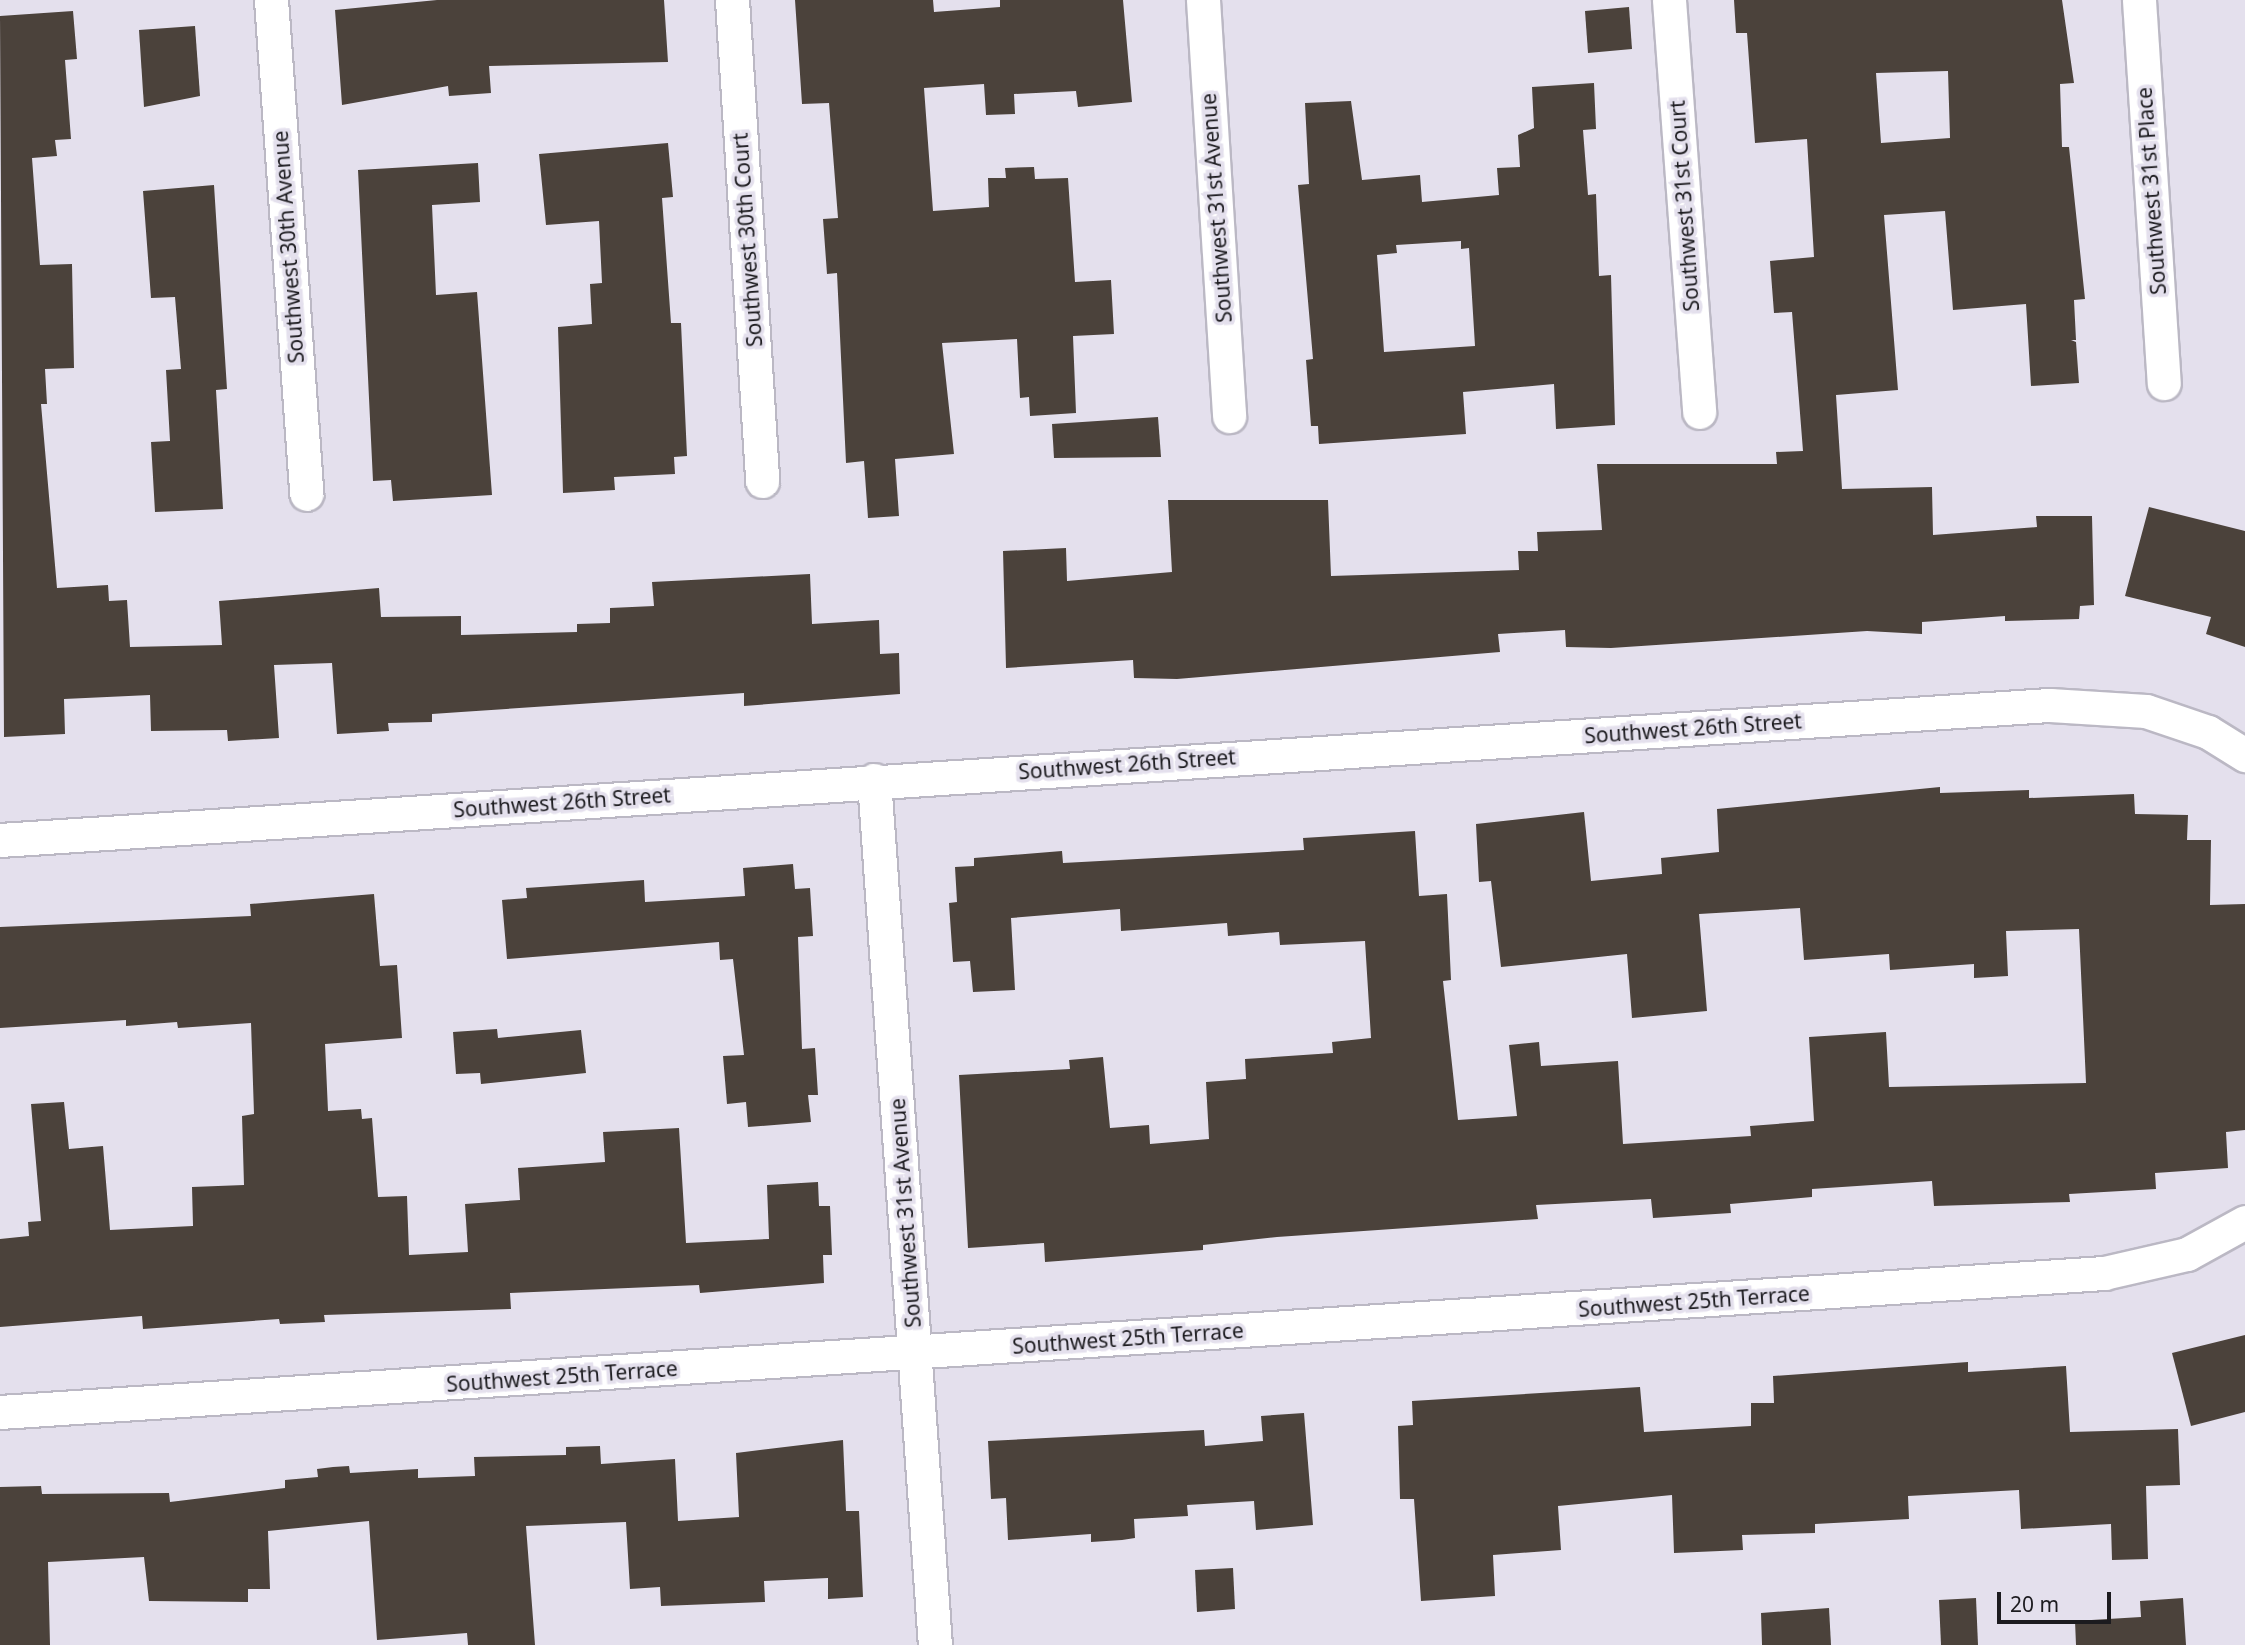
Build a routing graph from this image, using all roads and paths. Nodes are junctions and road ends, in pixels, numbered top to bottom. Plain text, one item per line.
1 (271, 0) edge
2 (732, 0) edge
3 (1203, 0) edge
4 (1669, 0) edge
5 (2139, 0) edge
6 (2164, 383) dead end
7 (1699, 412) dead end
8 (1229, 416) dead end
9 (762, 481) dead end
10 (306, 494) dead end
11 (2245, 755) edge
12 (874, 780) junction
13 (0, 840) edge
14 (2245, 1222) edge
15 (915, 1353) junction
16 (0, 1412) edge
17 (936, 1645) edge

1 - 10 street, Southwest 30th Avenue
2 - 9 street, Southwest 30th Court
3 - 8 street, Southwest 31st Avenue
4 - 7 street, Southwest 31st Court
5 - 6 street, Southwest 31st Place
11 - 12 street, Southwest 26th Street
12 - 13 street, Southwest 26th Street
12 - 15 street, Southwest 31st Avenue
14 - 15 street, Southwest 25th Terrace
15 - 16 street, Southwest 25th Terrace
15 - 17 street, Southwest 31st Avenue

